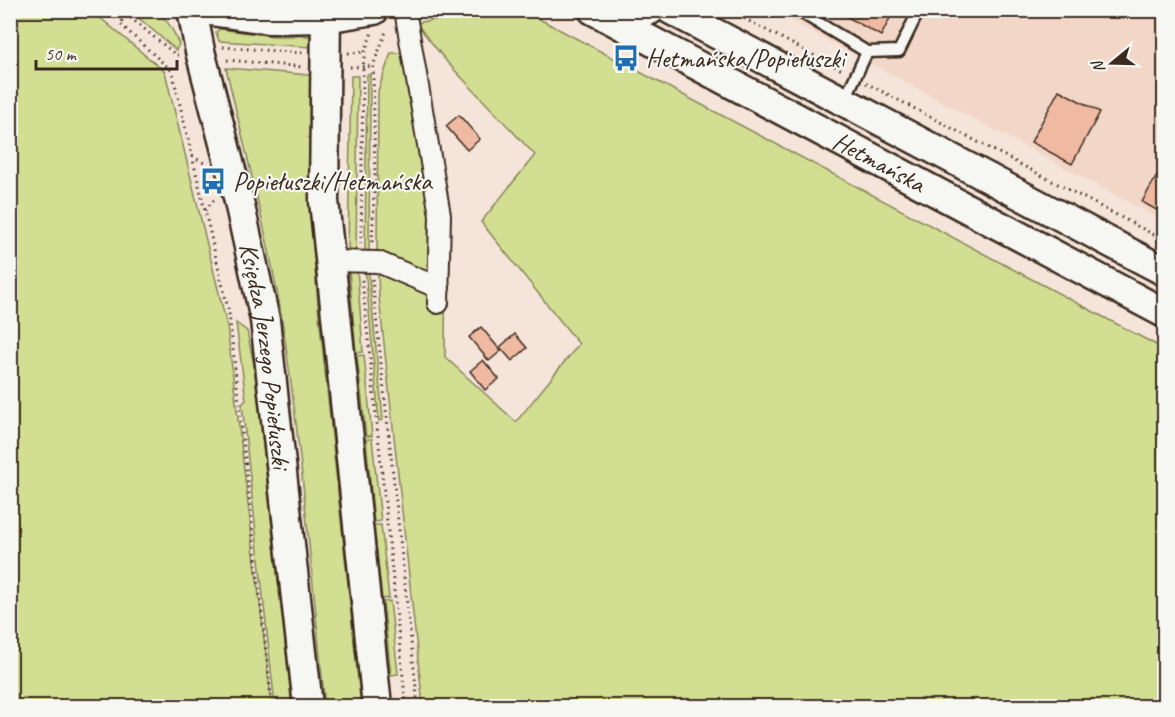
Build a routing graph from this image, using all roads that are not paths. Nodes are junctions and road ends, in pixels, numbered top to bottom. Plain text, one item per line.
1 (192, 10) edge
2 (203, 10) edge
3 (650, 10) edge
4 (670, 10) edge
5 (797, 10) edge
6 (919, 10) edge
7 (596, 11) edge
8 (326, 14) edge
9 (389, 14) edge
10 (867, 52) junction
11 (849, 89) junction
12 (331, 261) junction
13 (1164, 271) edge
14 (1164, 313) edge
15 (308, 706) edge
16 (377, 706) edge

1 - 15 main road, Księdza Jerzego Popiełuszki
2 - 8 main road
3 - 7 main road
4 - 11 main road, Hetmańska
5 - 10 lane
6 - 10 lane
7 - 14 main road, Hetmańska
8 - 9 main road
8 - 12 main road
9 - 12 street
10 - 11 lane
11 - 13 main road, Hetmańska
12 - 16 main road

